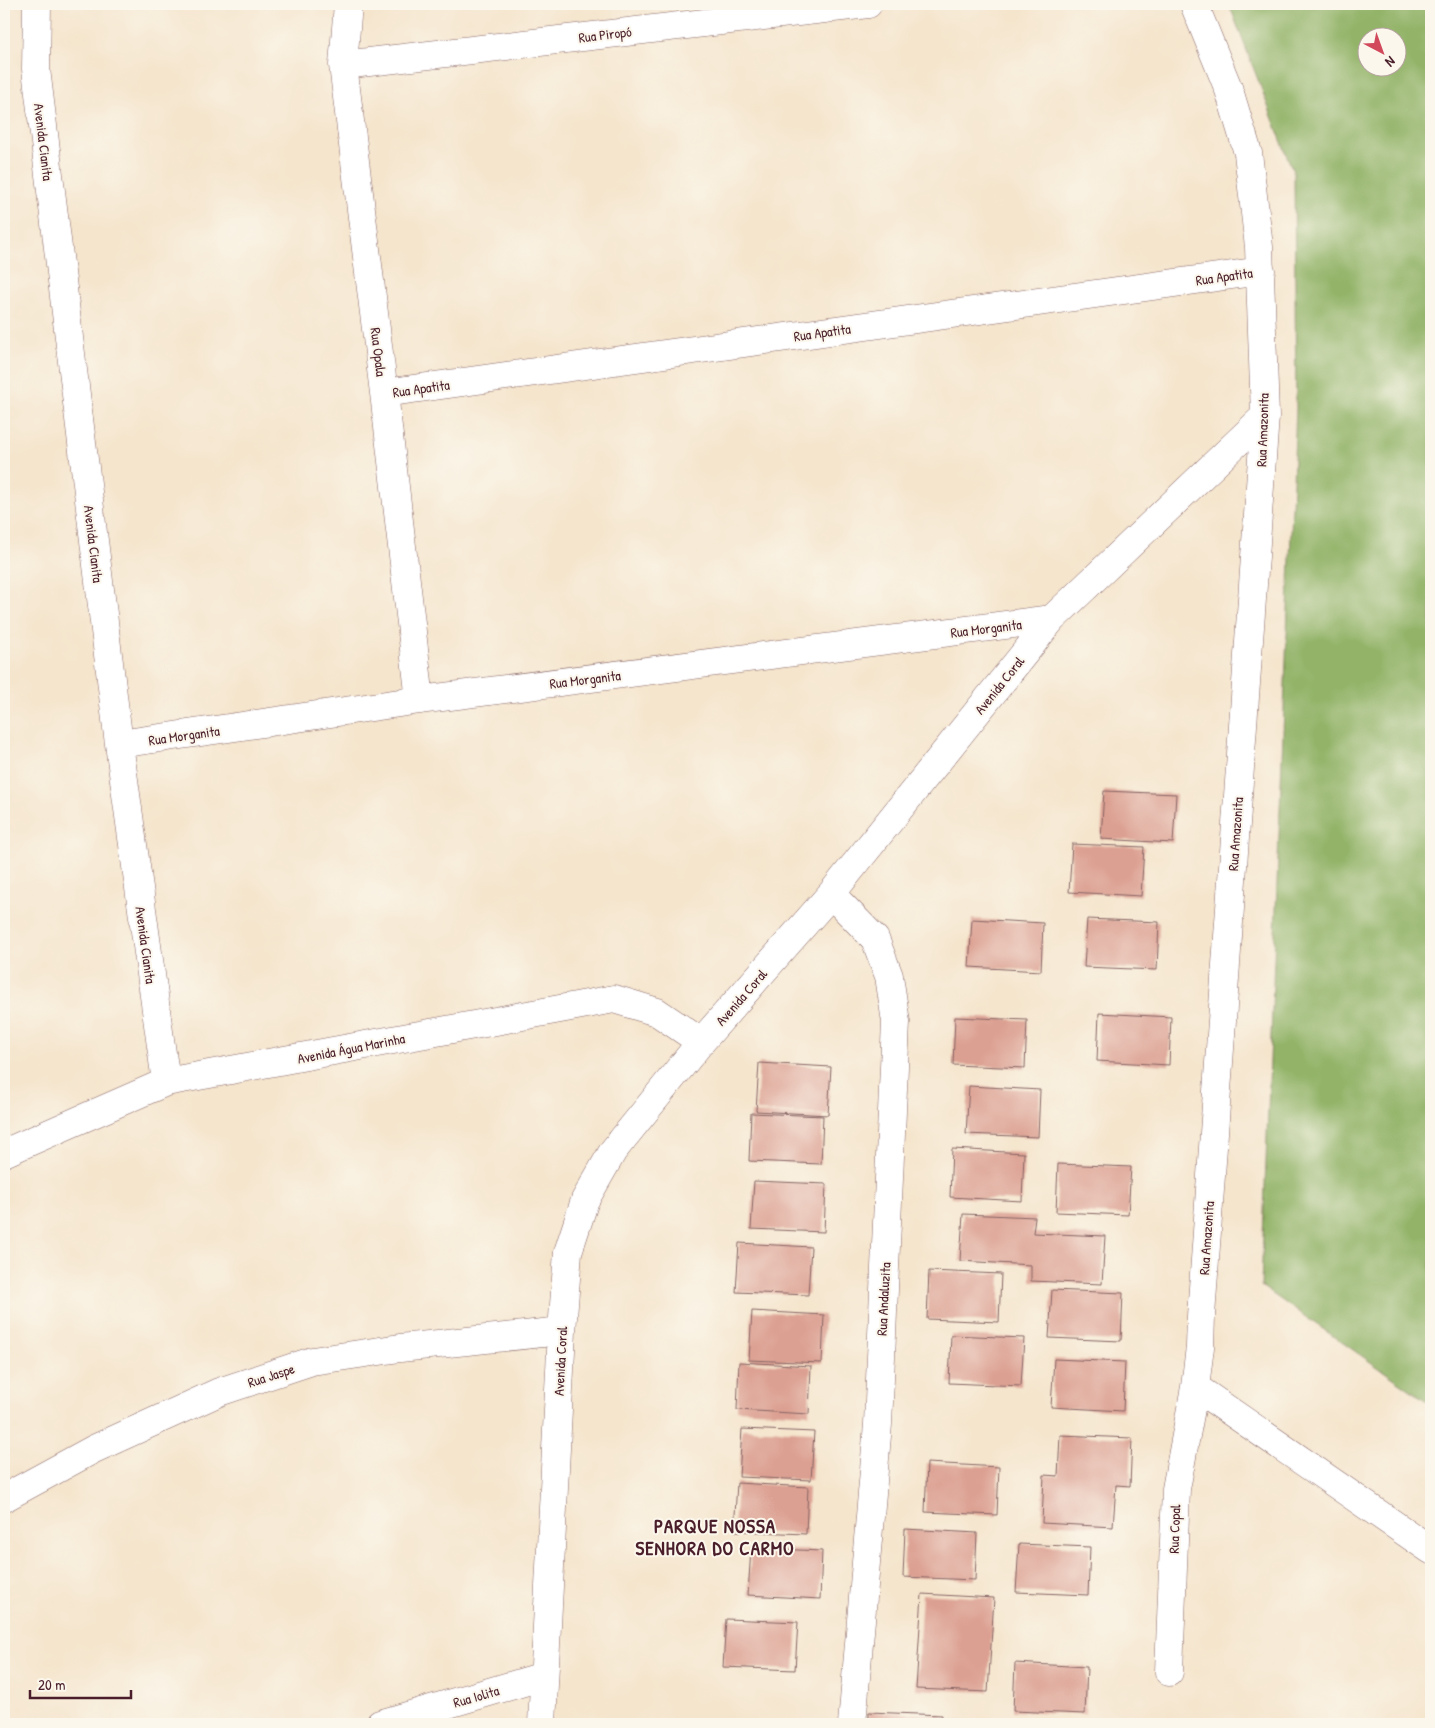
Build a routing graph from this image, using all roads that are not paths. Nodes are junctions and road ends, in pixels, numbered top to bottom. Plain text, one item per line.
1 (36, 4) edge
2 (348, 4) edge
3 (868, 4) edge
4 (1194, 4) edge
5 (343, 65) junction
6 (1261, 270) junction
7 (384, 393) junction
8 (1265, 416) junction
9 (1052, 619) junction
10 (420, 700) junction
11 (118, 744) junction
12 (831, 894) junction
13 (701, 1042) junction
14 (166, 1082) junction
15 (4, 1153) edge
16 (562, 1331) junction
17 (1195, 1387) junction
18 (4, 1498) edge
19 (1431, 1550) edge
20 (1169, 1672) dead end
21 (544, 1676) junction
22 (380, 1724) edge
23 (542, 1724) edge
24 (852, 1724) edge

1 - 11 street, Avenida Cianita
2 - 5 street, Rua Opala
3 - 5 street, Rua Piropó
4 - 6 street, Rua Amazonita
5 - 7 street, Rua Opala
6 - 7 street, Rua Apatita
6 - 8 street, Rua Amazonita
7 - 10 street, Rua Opala
8 - 9 street, Avenida Coral
8 - 17 street, Rua Amazonita
9 - 10 street, Rua Morganita
9 - 12 street, Avenida Coral
10 - 11 street, Rua Morganita
11 - 14 street, Avenida Cianita
12 - 13 street, Avenida Coral
12 - 24 street, Rua Andaluzita
13 - 14 street, Avenida Água Marinha
13 - 16 street, Avenida Coral
14 - 15 street, Avenida Água Marinha
16 - 18 street, Rua Jaspe
16 - 21 street, Avenida Coral
17 - 19 street
17 - 20 street, Rua Copal
21 - 22 street, Rua Iolita
21 - 23 street, Avenida Coral

